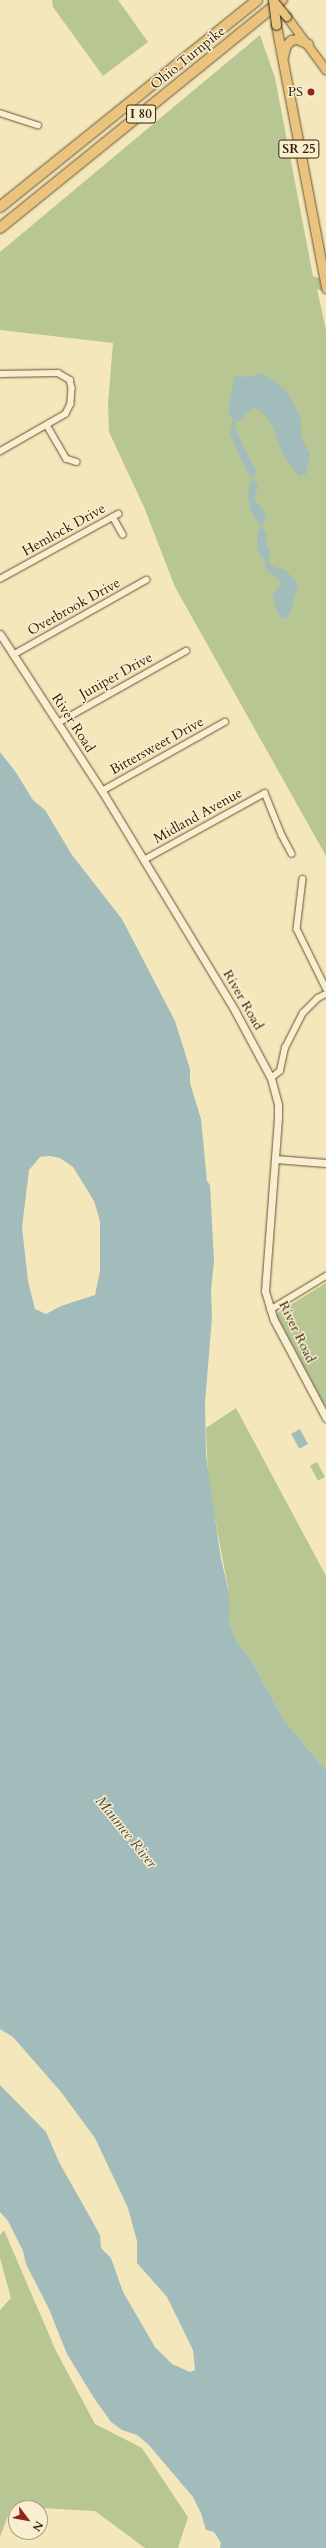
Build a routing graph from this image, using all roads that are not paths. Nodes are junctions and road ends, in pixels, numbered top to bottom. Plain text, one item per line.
1 (257, 0) edge
2 (273, 0) edge
3 (282, 0) edge
4 (308, 44) junction
5 (282, 59) junction
6 (326, 70) edge
7 (0, 113) edge
8 (38, 125) dead end
9 (0, 207) edge
10 (0, 228) edge
11 (326, 288) edge
12 (0, 374) edge
13 (48, 425) junction
14 (0, 452) edge
15 (77, 462) dead end
16 (123, 534) dead end
17 (0, 579) edge
18 (146, 580) dead end
19 (0, 634) edge
20 (186, 651) dead end
21 (14, 654) junction
22 (224, 722) dead end
23 (58, 723) junction
24 (102, 791) junction
25 (292, 854) dead end
26 (144, 860) junction
27 (303, 878) dead end
28 (326, 988) edge
29 (326, 994) edge
30 (272, 1078) junction
31 (275, 1159) junction
32 (326, 1163) edge
33 (326, 1276) edge
34 (270, 1310) junction
35 (326, 1418) edge

1 - 9 highway, Ohio Turnpike / I 80
2 - 4 main road, bridge
2 - 5 highway, SR 25, bridge
3 - 10 highway, Ohio Turnpike / I 80
4 - 5 highway
4 - 6 main road
5 - 11 highway, SR 25
7 - 8 street
12 - 13 street
13 - 14 street
13 - 15 street
16 - 17 street, Hemlock Drive
18 - 21 street, Overbrook Drive
19 - 21 street, River Road
20 - 23 street, Juniper Drive
21 - 23 street, River Road
22 - 24 street, Bittersweet Drive
23 - 24 street, River Road
24 - 26 street, River Road
25 - 26 street, Midland Avenue
26 - 30 street, River Road
27 - 28 street
29 - 30 street
30 - 31 street, River Road
31 - 32 street
31 - 34 street, River Road
33 - 34 street
34 - 35 street, River Road

